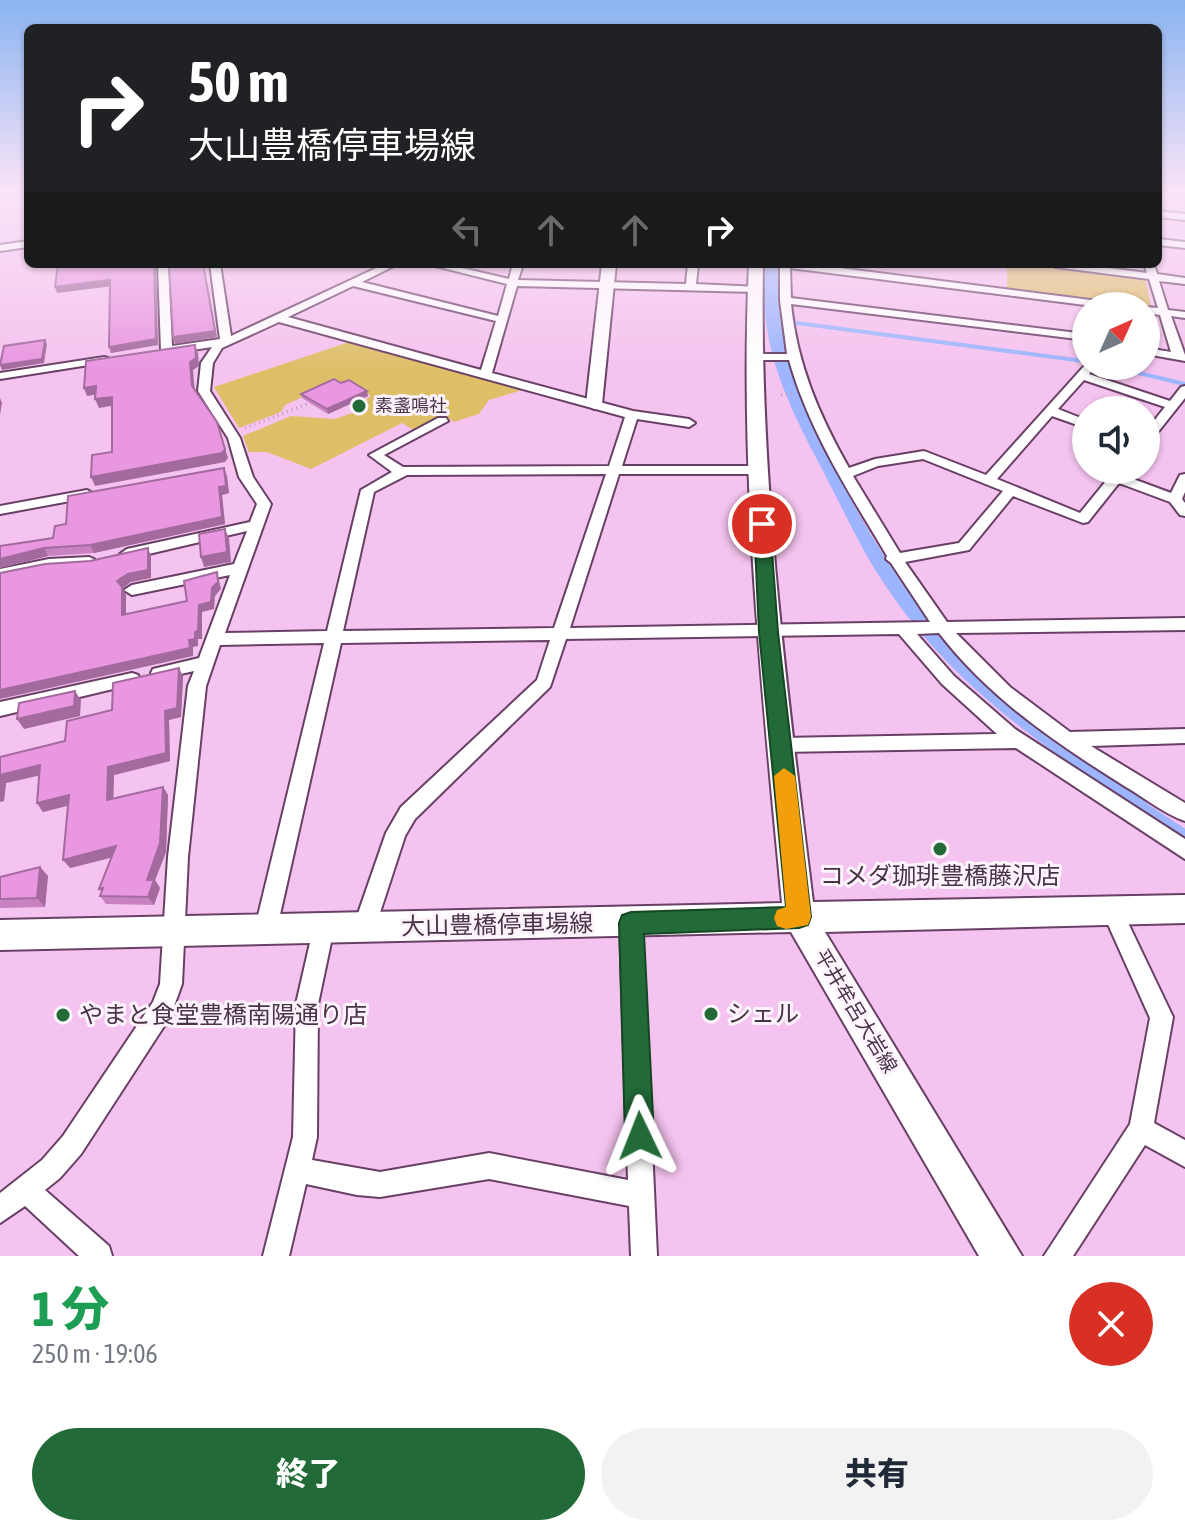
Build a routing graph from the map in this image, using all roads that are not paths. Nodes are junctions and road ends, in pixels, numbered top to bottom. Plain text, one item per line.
1 (163, 268) edge
2 (216, 268) edge
3 (384, 268) edge
4 (449, 268) edge
5 (517, 268) edge
6 (608, 268) edge
7 (693, 268) edge
8 (756, 268) edge
9 (785, 268) edge
10 (817, 268) edge
11 (1085, 268) edge
12 (1150, 268) edge
13 (1152, 277) junction
14 (1185, 281) edge
15 (352, 283) junction
16 (515, 283) junction
17 (606, 285) junction
18 (691, 287) junction
19 (755, 289) junction
20 (785, 300) junction
21 (1072, 300) edge
22 (1160, 311) edge
23 (1165, 312) junction
24 (1185, 315) edge
25 (278, 318) junction
26 (503, 320) junction
27 (1072, 335) edge
28 (226, 342) junction
29 (1160, 353) edge
30 (760, 357) junction
31 (795, 357) junction
32 (1182, 357) edge
33 (110, 359) edge
34 (486, 374) junction
35 (0, 376) edge
36 (1078, 380) edge
37 (1109, 380) edge
38 (1185, 390) edge
39 (594, 404) junction
40 (1172, 405) junction
41 (1051, 411) junction
42 (632, 415) junction
43 (1072, 419) edge
44 (442, 421) dead end
45 (1160, 421) edge
46 (689, 423) dead end
47 (613, 468) junction
48 (759, 470) junction
49 (401, 472) junction
50 (845, 474) junction
51 (1185, 478) edge
52 (988, 481) junction
53 (1110, 484) edge
54 (1143, 484) edge
55 (1011, 490) junction
56 (106, 491) edge
57 (1175, 499) junction
58 (0, 510) edge
59 (1185, 512) edge
60 (255, 525) junction
61 (893, 559) junction
62 (241, 568) junction
63 (0, 574) edge
64 (132, 590) dead end
65 (1185, 624) edge
66 (945, 630) junction
67 (905, 631) junction
68 (768, 632) junction
69 (561, 635) junction
70 (332, 636) junction
71 (213, 639) junction
72 (204, 663) junction
73 (0, 709) edge
74 (1185, 736) edge
75 (1067, 739) junction
76 (1019, 741) junction
77 (781, 745) junction
78 (1185, 813) edge
79 (1185, 850) edge
80 (1185, 909) edge
81 (1112, 911) junction
82 (799, 917) junction
83 (631, 923) junction
84 (266, 928) junction
85 (323, 928) junction
86 (364, 928) junction
87 (172, 932) junction
88 (0, 935) edge
89 (1141, 1129) junction
90 (1185, 1154) edge
91 (300, 1170) junction
92 (25, 1189) junction
93 (642, 1196) junction
94 (0, 1210) edge
95 (99, 1256) edge
96 (276, 1256) edge
97 (644, 1256) edge
98 (1002, 1256) edge
99 (1057, 1256) edge

1 - 28 street
2 - 28 street
3 - 15 street
4 - 16 street
5 - 16 street
6 - 17 street
7 - 18 street
8 - 19 main road, 平井牟呂大岩線
9 - 20 street
10 - 21 street
11 - 13 street
12 - 13 street
13 - 14 street
13 - 23 street
15 - 25 street
15 - 26 street
16 - 17 street
16 - 26 street
17 - 18 street
17 - 39 street
18 - 19 street
19 - 30 main road, 平井牟呂大岩線
20 - 27 street
20 - 31 street
22 - 23 street
23 - 24 street
23 - 32 street
25 - 28 street
25 - 34 street
26 - 34 street
28 - 60 street
29 - 32 street
30 - 31 street
30 - 48 main road, 平井牟呂大岩線
31 - 50 street
33 - 35 street
34 - 39 street
36 - 41 street
37 - 40 street
38 - 40 street
39 - 42 street
40 - 45 street
41 - 43 street
41 - 52 street
42 - 46 street
42 - 47 street
44 - 49 street
47 - 48 street
47 - 49 street
47 - 69 street
48 - 68 main road, 平井牟呂大岩線
49 - 70 street
50 - 52 street
50 - 61 street
51 - 57 street
52 - 55 street
53 - 55 street
54 - 57 street
55 - 61 street
56 - 58 street
57 - 59 street
60 - 62 street
60 - 63 street
61 - 66 street
62 - 64 street
62 - 71 street
65 - 66 street
66 - 67 street
66 - 75 street
67 - 68 street
67 - 76 street
68 - 69 street
68 - 77 main road, 平井牟呂大岩線
69 - 70 street
69 - 86 street
70 - 71 street
70 - 84 street
71 - 72 street
72 - 73 street
72 - 87 street
74 - 75 street
75 - 78 street
76 - 77 street
76 - 79 street
77 - 82 main road, 平井牟呂大岩線
80 - 81 main road, 大山豊橋停車場線
81 - 82 main road, 大山豊橋停車場線
81 - 89 street
82 - 83 main road, 大山豊橋停車場線
82 - 98 main road, 平井牟呂大岩線
83 - 86 main road, 大山豊橋停車場線
83 - 93 street
84 - 85 main road, 大山豊橋停車場線
84 - 87 main road, 大山豊橋停車場線
85 - 86 main road, 大山豊橋停車場線
85 - 91 street
87 - 88 main road, 大山豊橋停車場線
87 - 92 street
89 - 90 street
89 - 99 street
91 - 93 street
91 - 96 street
92 - 94 street
92 - 95 street
93 - 97 street

